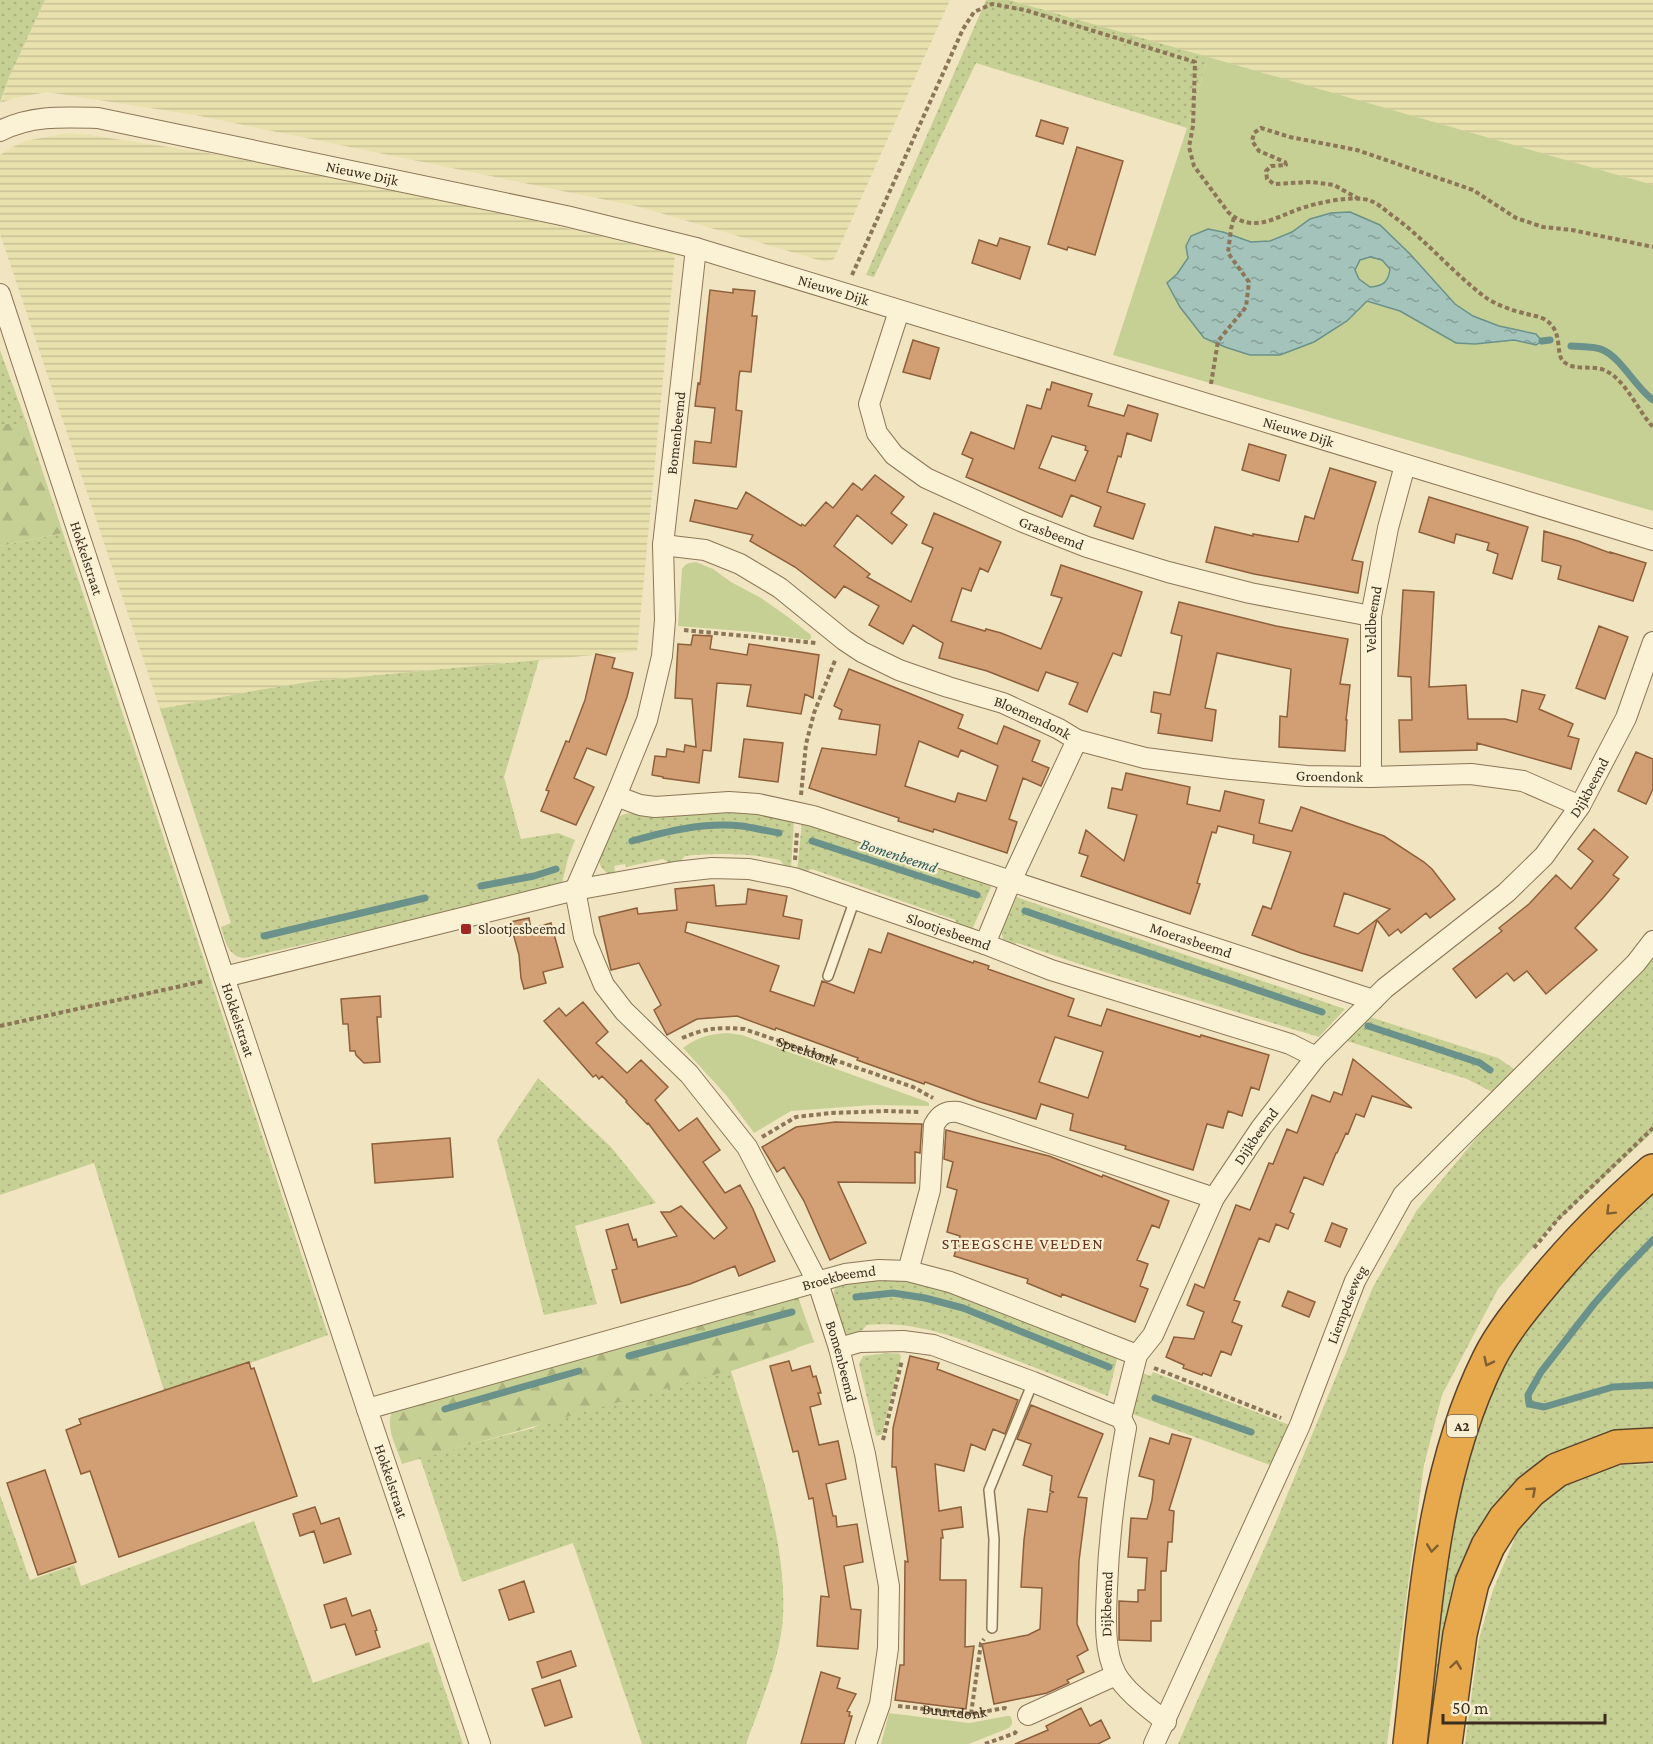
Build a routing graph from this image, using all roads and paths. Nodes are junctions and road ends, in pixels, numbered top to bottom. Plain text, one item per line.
1 (0, 131) edge
2 (1359, 199) junction
3 (1234, 217) junction
4 (1653, 247) edge
5 (696, 248) junction
6 (0, 294) edge
7 (844, 294) junction
8 (899, 310) junction
9 (1207, 405) junction
10 (1653, 427) edge
11 (1405, 465) junction
12 (1653, 540) edge
13 (663, 545) junction
14 (1371, 616) junction
15 (665, 628) junction
16 (844, 640) junction
17 (1653, 642) edge
18 (1077, 740) junction
19 (1371, 777) junction
20 (616, 796) junction
21 (1580, 806) junction
22 (799, 813) junction
23 (794, 878) junction
24 (1011, 881) junction
25 (574, 890) junction
26 (855, 899) junction
27 (1653, 941) edge
28 (985, 944) junction
29 (828, 976) dead end
30 (224, 977) junction
31 (1373, 1000) junction
32 (0, 1026) edge
33 (665, 1050) junction
34 (1316, 1057) junction
35 (944, 1113) junction
36 (747, 1147) junction
37 (1653, 1171) edge
38 (1214, 1198) junction
39 (908, 1271) junction
40 (818, 1283) junction
41 (907, 1341) junction
42 (839, 1348) junction
43 (1137, 1355) junction
44 (1034, 1382) junction
45 (367, 1409) junction
46 (1121, 1418) junction
47 (1300, 1425) junction
48 (1653, 1445) edge
49 (865, 1454) junction
50 (992, 1628) joint
51 (1116, 1675) junction
52 (879, 1704) junction
53 (971, 1714) junction
54 (1028, 1715) junction
55 (1166, 1722) junction
56 (480, 1744) edge
57 (866, 1744) edge
58 (985, 1744) edge
59 (1154, 1744) edge
60 (1410, 1744) edge
61 (1445, 1744) edge

1 - 5 street, Nieuwe Dijk
2 - 3 path
2 - 4 path
2 - 10 path
3 - 7 path
3 - 9 path
5 - 7 street, Nieuwe Dijk
5 - 13 street, Bomenbeemd
6 - 30 street, Hokkelstraat
7 - 8 street, Nieuwe Dijk
8 - 9 street, Nieuwe Dijk
8 - 14 street, Grasbeemd
9 - 11 street, Nieuwe Dijk
11 - 12 street, Nieuwe Dijk
11 - 14 street, Veldbeemd
13 - 15 street, Bomenbeemd
13 - 16 street, Bloemendonk
14 - 19 street, Veldbeemd
15 - 16 path
15 - 20 street, Bomenbeemd
16 - 18 street, Bloemendonk
16 - 22 path
17 - 21 street, Dijkbeemd
18 - 19 street, Groendonk
18 - 24 street, Bloemendonk
19 - 21 street, Groendonk
20 - 22 street
20 - 25 street, Bomenbeemd
21 - 31 street, Dijkbeemd
22 - 23 path
22 - 24 street
23 - 25 street, Slootjesbeemd
23 - 26 street, Slootjesbeemd
24 - 28 street, Bloemendonk
24 - 31 street, Moerasbeemd
25 - 30 street, Slootjesbeemd
25 - 33 street, Bomenbeemd
26 - 28 street, Slootjesbeemd
26 - 29 lane
27 - 47 street, Liempdseweg
28 - 34 street, Slootjesbeemd
30 - 32 path
30 - 45 street, Hokkelstraat
31 - 34 street, Dijkbeemd
33 - 35 path, Speeldonk
33 - 36 street, Bomenbeemd
34 - 38 street, Dijkbeemd
35 - 36 path
35 - 38 street
35 - 39 street
36 - 40 street, Bomenbeemd
37 -> 60 highway, A2
38 - 43 street, Dijkbeemd
39 - 40 street, Broekbeemd
39 - 43 street, Broekbeemd
40 - 42 street, Bomenbeemd
40 - 45 street, Broekbeemd
41 - 42 street
41 - 44 street
41 - 49 path
42 - 49 street, Bomenbeemd
43 - 46 street, Dijkbeemd
43 - 47 path
44 - 46 street
44 - 50 lane
45 - 56 street, Hokkelstraat
46 - 51 street, Dijkbeemd
47 - 55 street, Liempdseweg
61 -> 48 highway
49 - 52 street, Bomenbeemd
50 - 53 path
51 - 54 street
51 - 55 street, Dijkbeemd
52 - 53 path, Buurtdonk
52 - 57 street, Bomenbeemd
53 - 54 path, Buurtdonk
54 - 58 path
55 - 59 street, Liempdseweg

